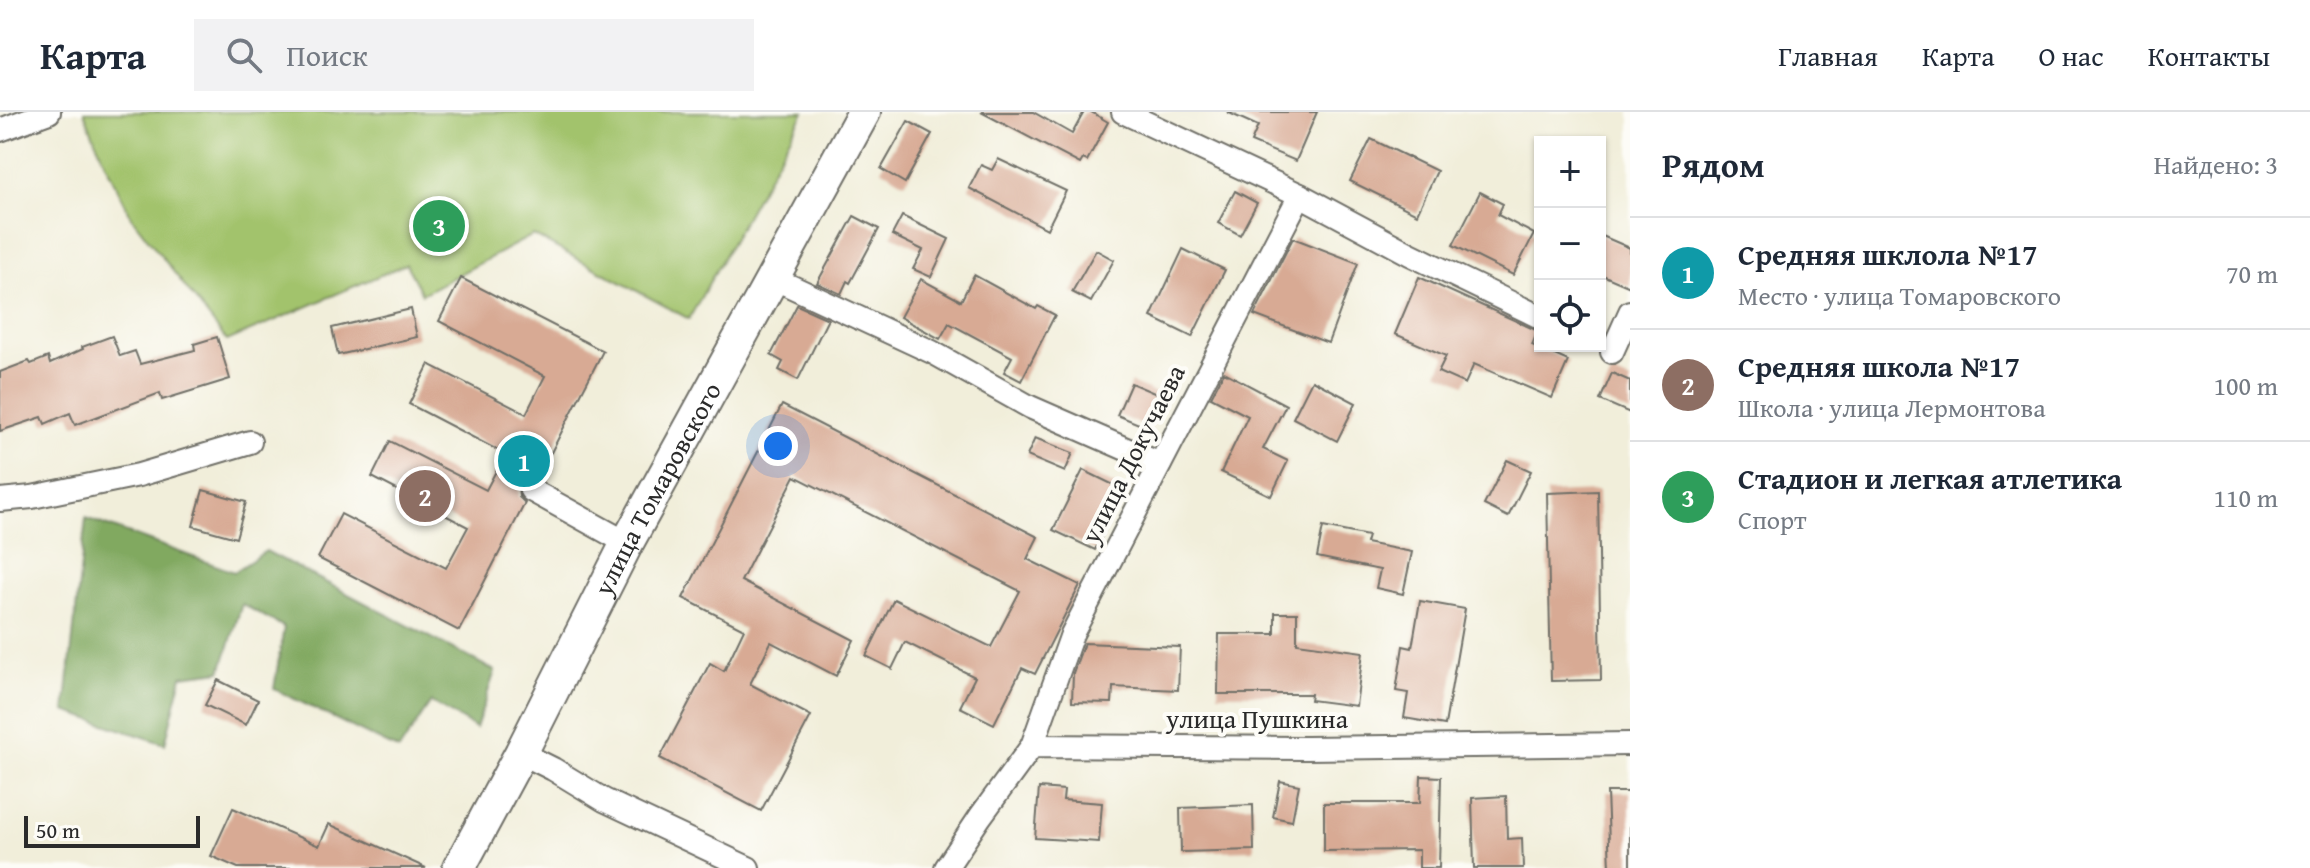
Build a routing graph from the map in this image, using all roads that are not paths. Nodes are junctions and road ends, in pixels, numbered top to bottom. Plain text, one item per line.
1 (49, 112) edge
2 (864, 112) edge
3 (1123, 112) edge
4 (0, 130) edge
5 (1300, 195) junction
6 (773, 278) junction
7 (1630, 312) edge
8 (1534, 314) edge
9 (1614, 353) edge
10 (250, 442) dead end
11 (1160, 464) junction
12 (531, 490) dead end
13 (0, 500) edge
14 (627, 543) junction
15 (1630, 744) edge
16 (1032, 746) junction
17 (521, 753) junction
18 (459, 868) edge
19 (748, 868) edge
20 (946, 868) edge

1 - 4 street
2 - 6 street, улица Томаровского
3 - 5 street
5 - 8 street
5 - 11 street, улица Докучаева
6 - 11 street
6 - 14 street, улица Томаровского
7 - 9 street
10 - 13 street
11 - 16 street, улица Докучаева
12 - 14 street
14 - 17 street, улица Томаровского
15 - 16 street, улица Пушкина
16 - 20 street
17 - 18 street, улица Томаровского
17 - 19 street

